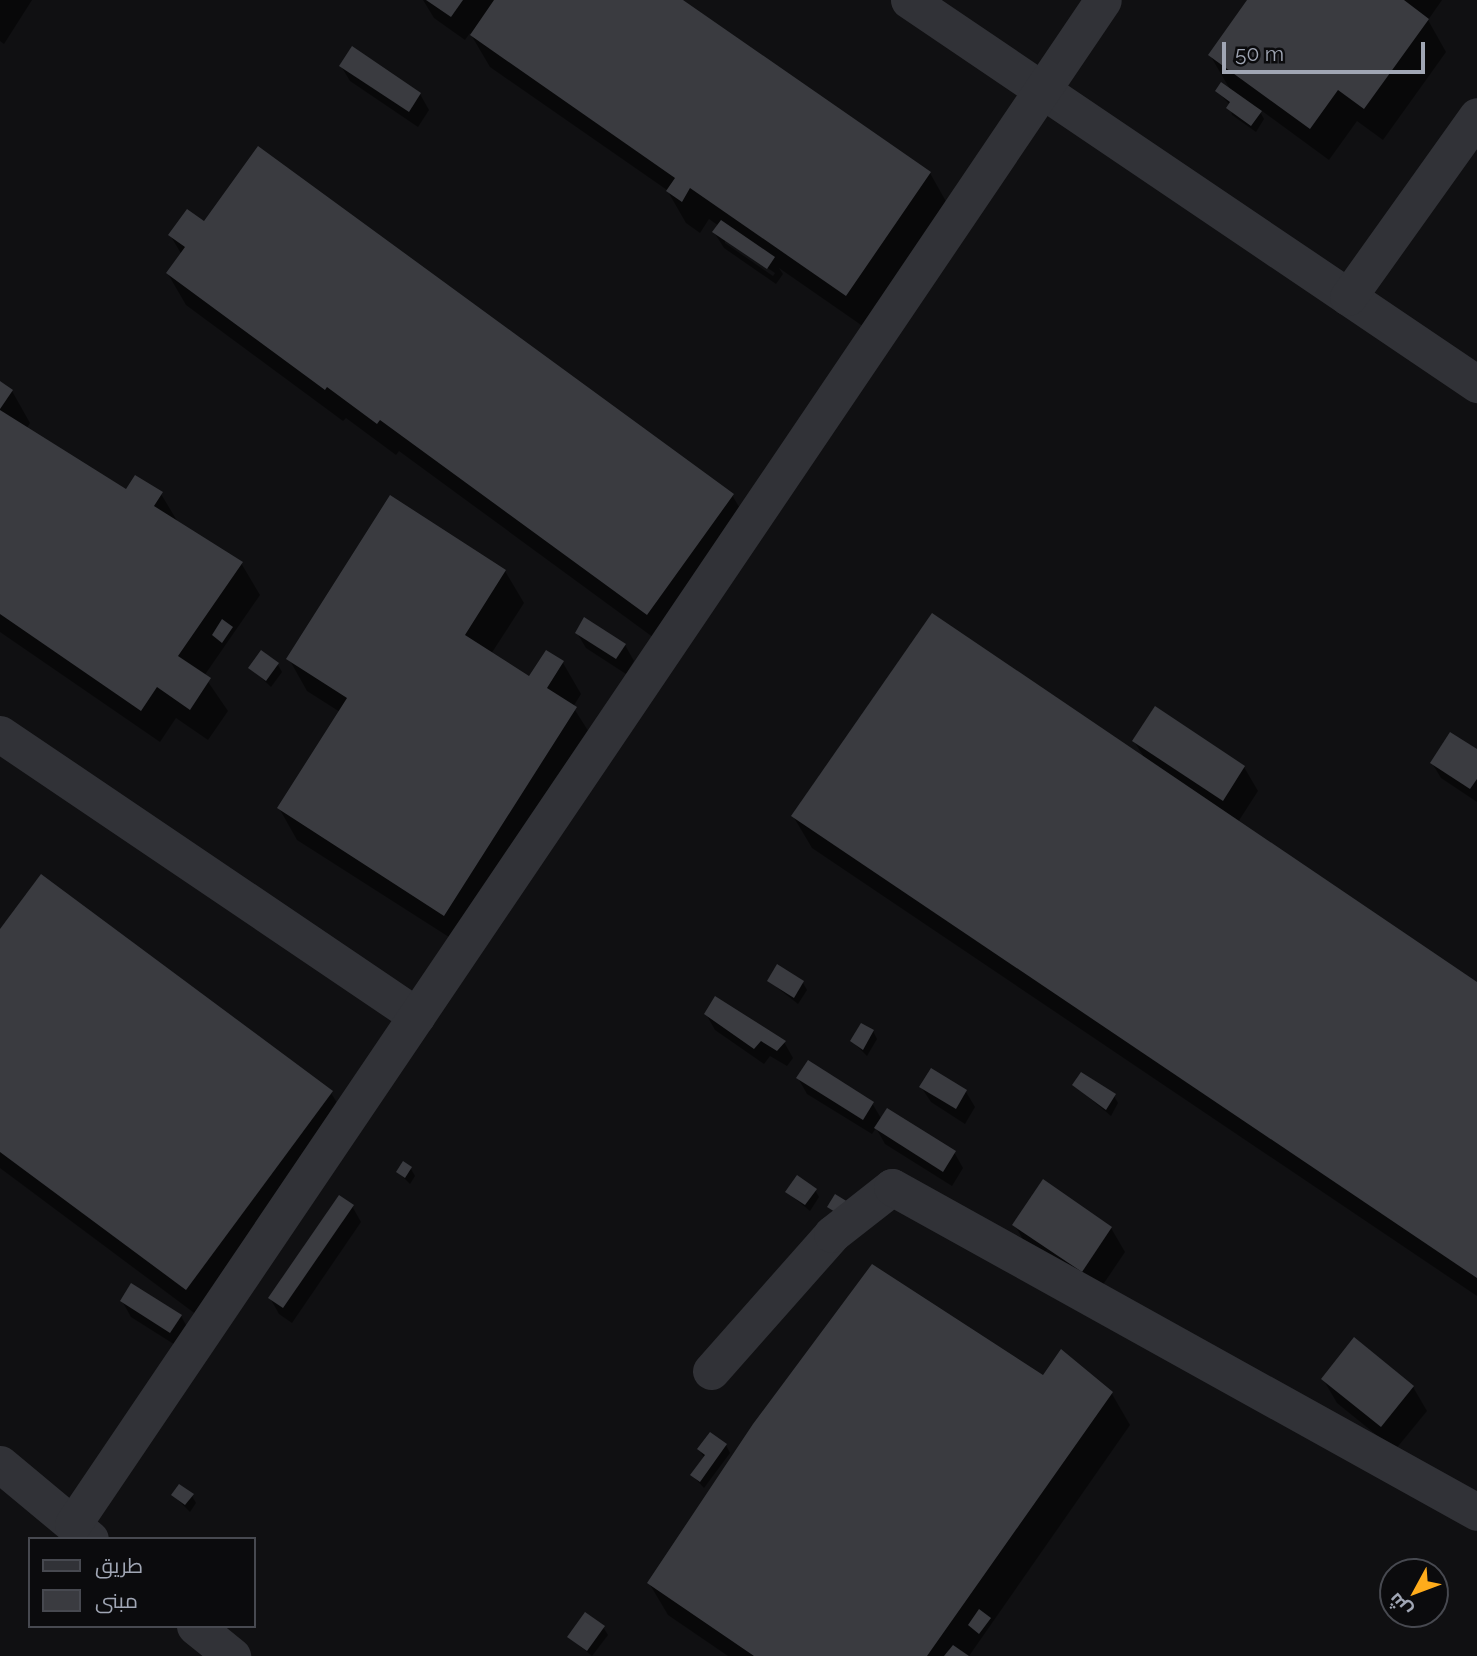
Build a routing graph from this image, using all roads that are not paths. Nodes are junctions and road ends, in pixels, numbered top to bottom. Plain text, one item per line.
1 (909, 0) edge
2 (1103, 0) edge
3 (1042, 90) junction
4 (1477, 116) edge
5 (1348, 297) junction
6 (1477, 384) edge
7 (0, 734) edge
8 (417, 1016) junction
9 (711, 1371) dead end
10 (0, 1464) edge
11 (1477, 1512) edge
12 (82, 1532) edge
13 (197, 1628) edge
14 (232, 1656) edge

1 - 3 street
2 - 3 street
3 - 5 street
3 - 8 street
4 - 5 street
5 - 6 street
7 - 8 street
8 - 12 street
9 - 11 street
10 - 12 street
13 - 14 street

